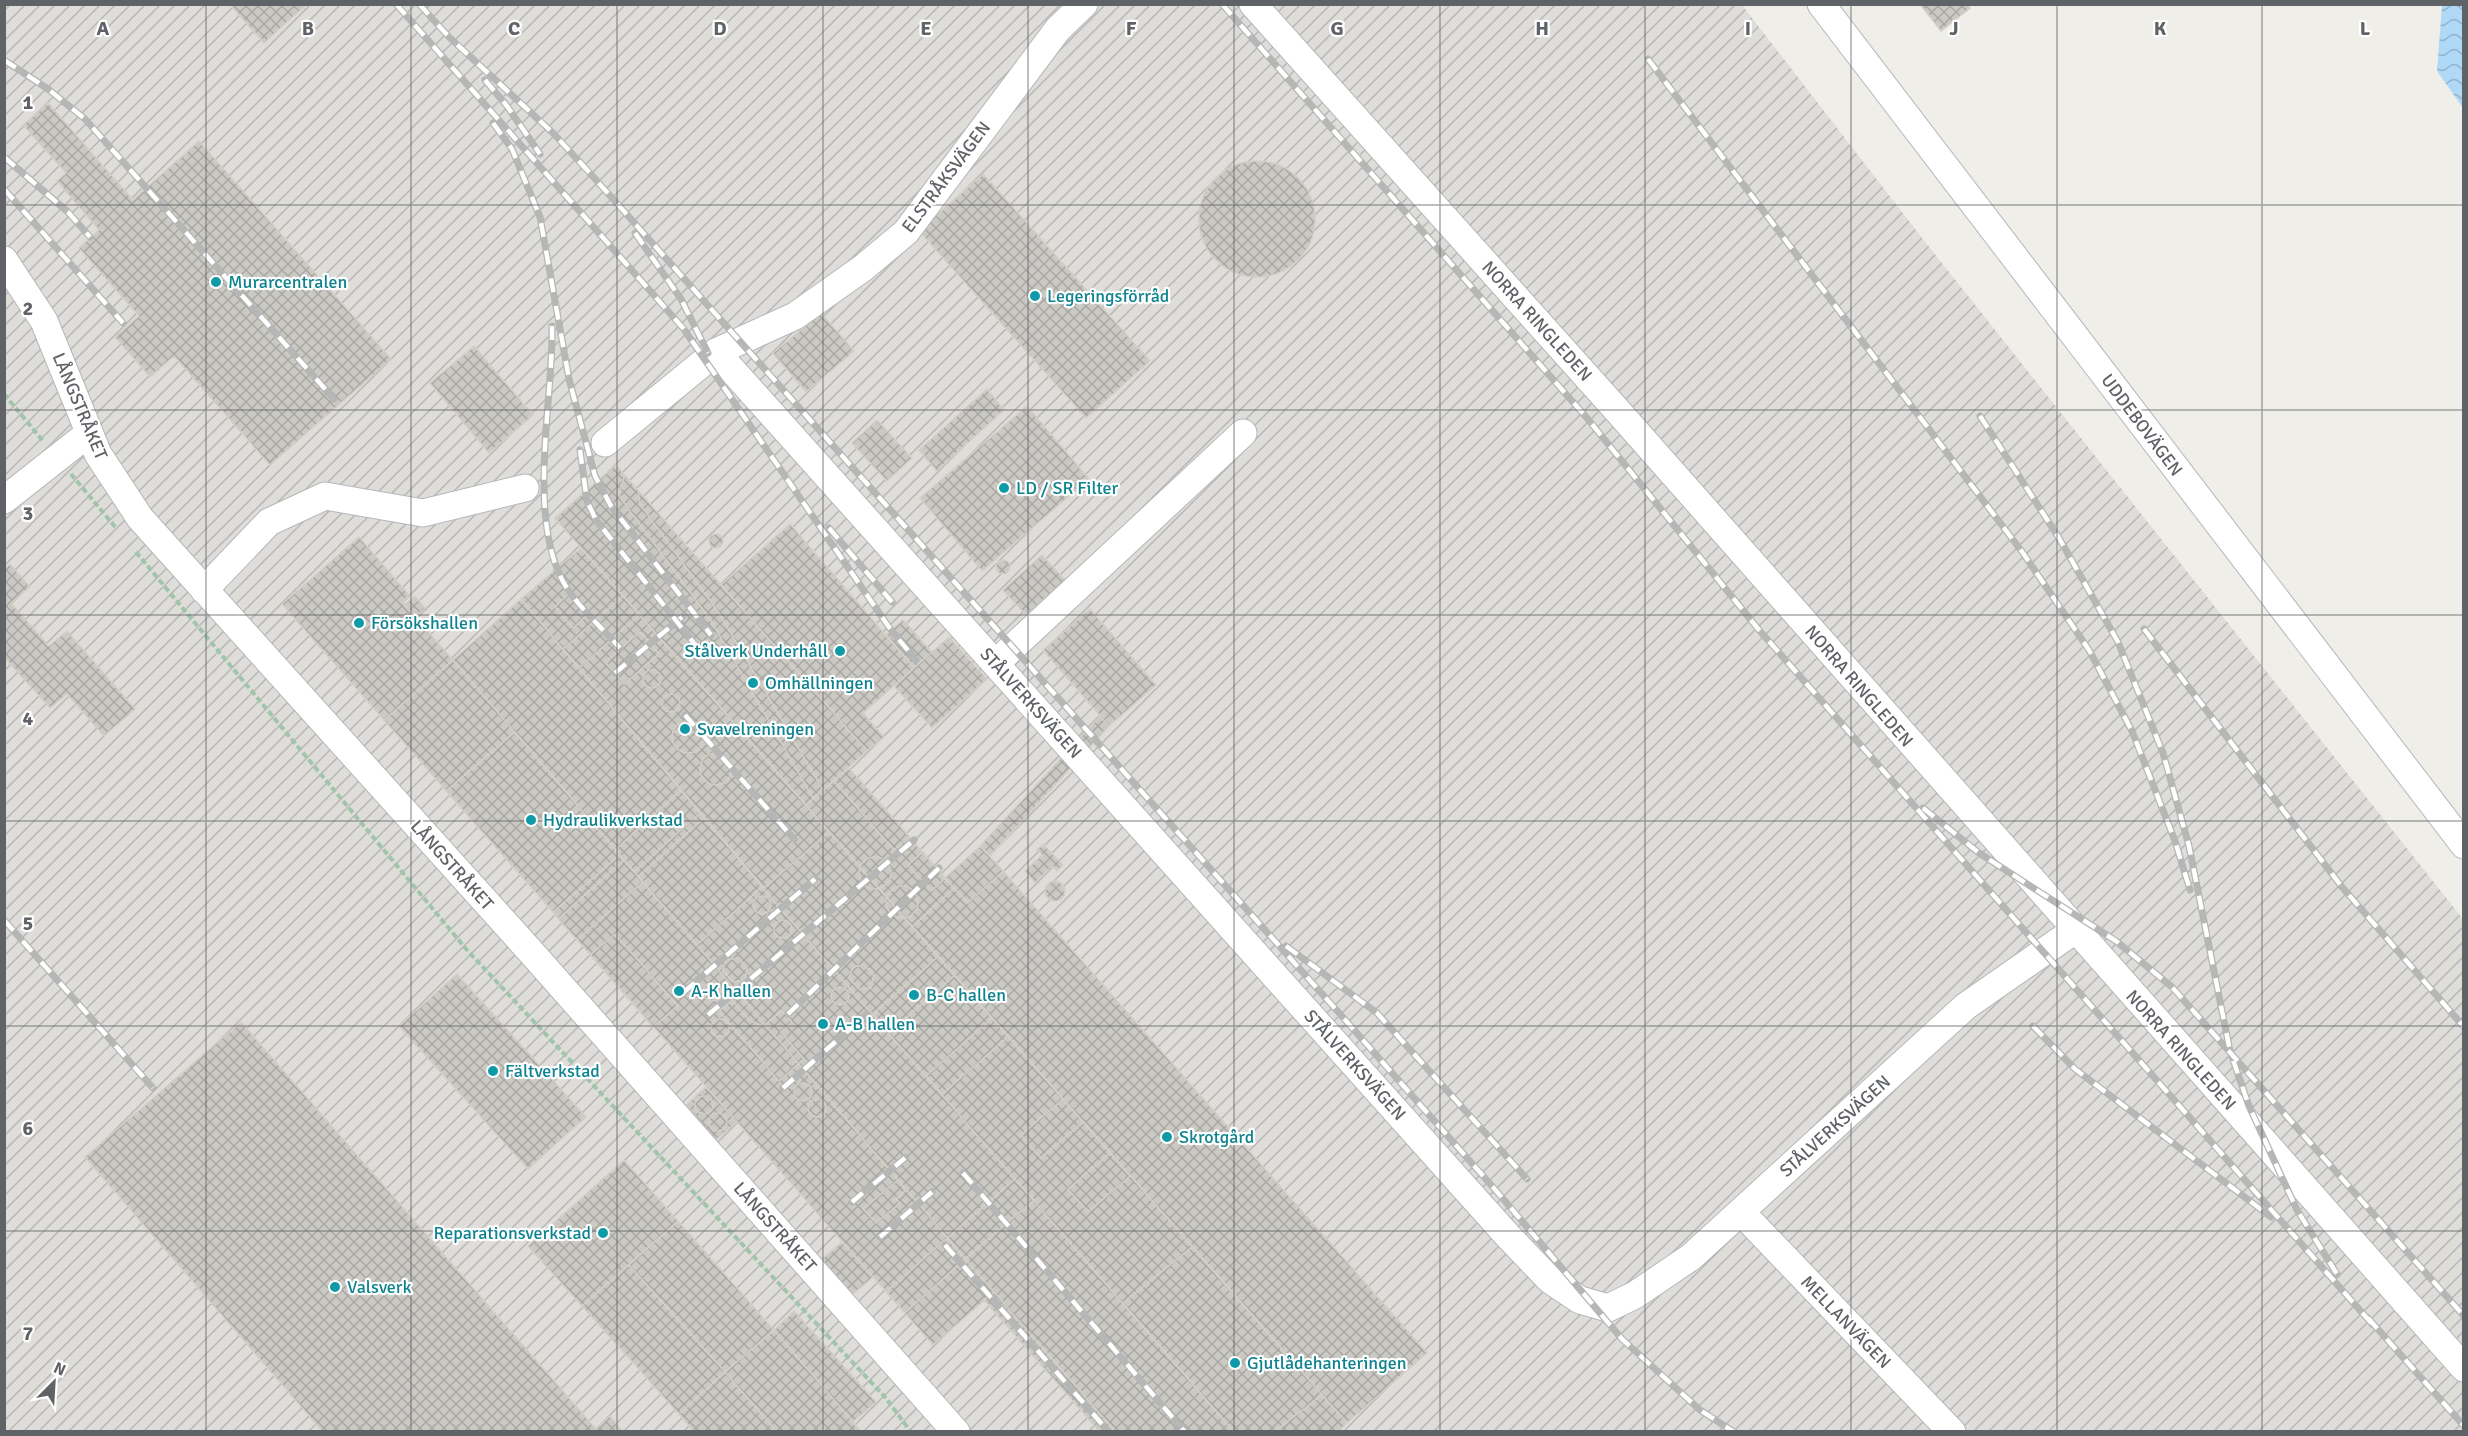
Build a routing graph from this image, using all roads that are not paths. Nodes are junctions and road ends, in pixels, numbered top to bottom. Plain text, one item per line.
1 (1084, 4) edge
2 (1253, 4) edge
3 (1821, 4) edge
4 (4, 260) edge
5 (716, 352) junction
6 (89, 433) junction
7 (1243, 433) dead end
8 (605, 443) dead end
9 (525, 488) dead end
10 (4, 500) edge
11 (204, 590) junction
12 (996, 663) junction
13 (2463, 845) edge
14 (2075, 930) junction
15 (1741, 1212) junction
16 (2463, 1368) edge
17 (956, 1431) edge
18 (1952, 1431) edge

1 - 5 street, ELSTRÅKSVÄGEN
2 - 14 street, NORRA RINGLEDEN
3 - 13 street, UDDEBOVÄGEN
4 - 6 street, LÅNGSTRÅKET
5 - 8 street, ELSTRÅKSVÄGEN
5 - 12 street, STÅLVERKSVÄGEN
6 - 10 street
6 - 11 street, LÅNGSTRÅKET
7 - 12 street
9 - 11 street
11 - 17 street, LÅNGSTRÅKET
12 - 15 street, STÅLVERKSVÄGEN
14 - 15 street, STÅLVERKSVÄGEN
14 - 16 street, NORRA RINGLEDEN
15 - 18 street, MELLANVÄGEN

